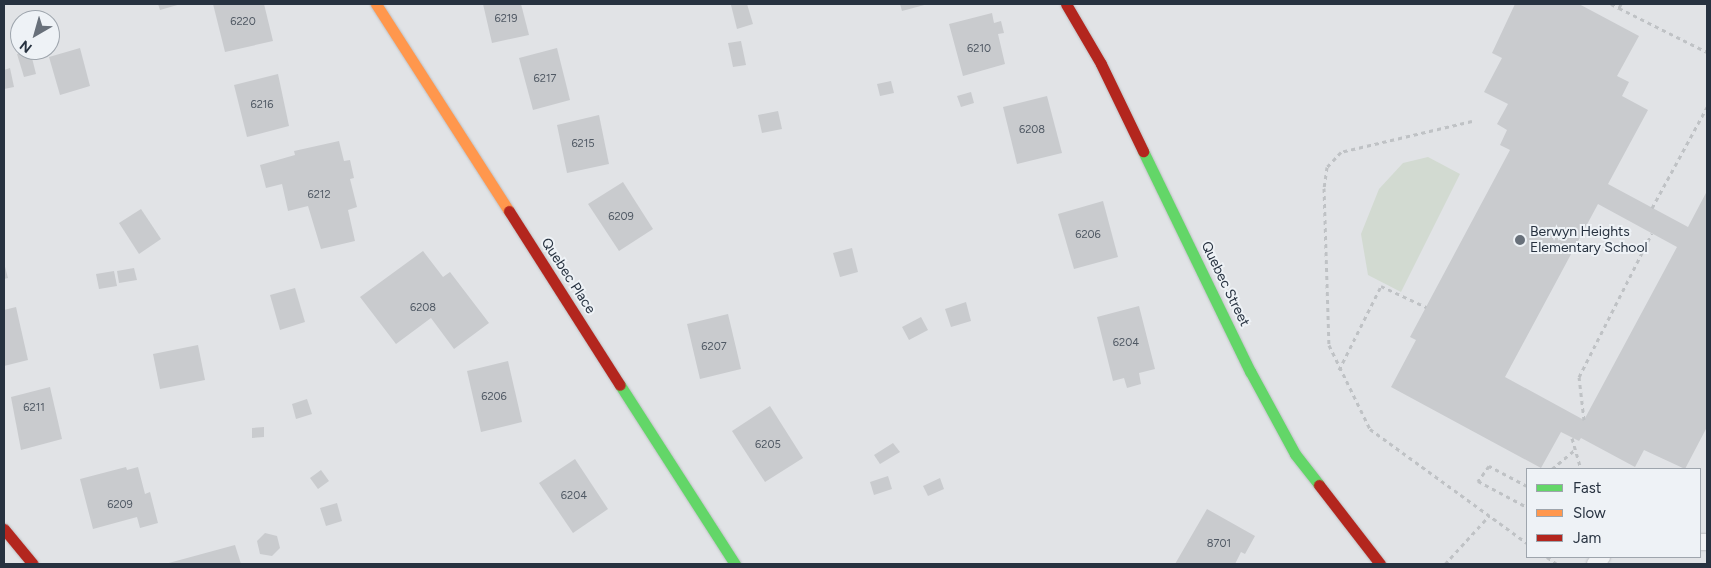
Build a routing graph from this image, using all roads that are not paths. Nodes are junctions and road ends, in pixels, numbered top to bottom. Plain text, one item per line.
1 (376, 4) edge
2 (1066, 4) edge
3 (4, 529) edge
4 (33, 564) edge
5 (735, 564) edge
6 (1380, 564) edge

1 - 5 street, Quebec Place
2 - 6 street, Quebec Street
3 - 4 street

